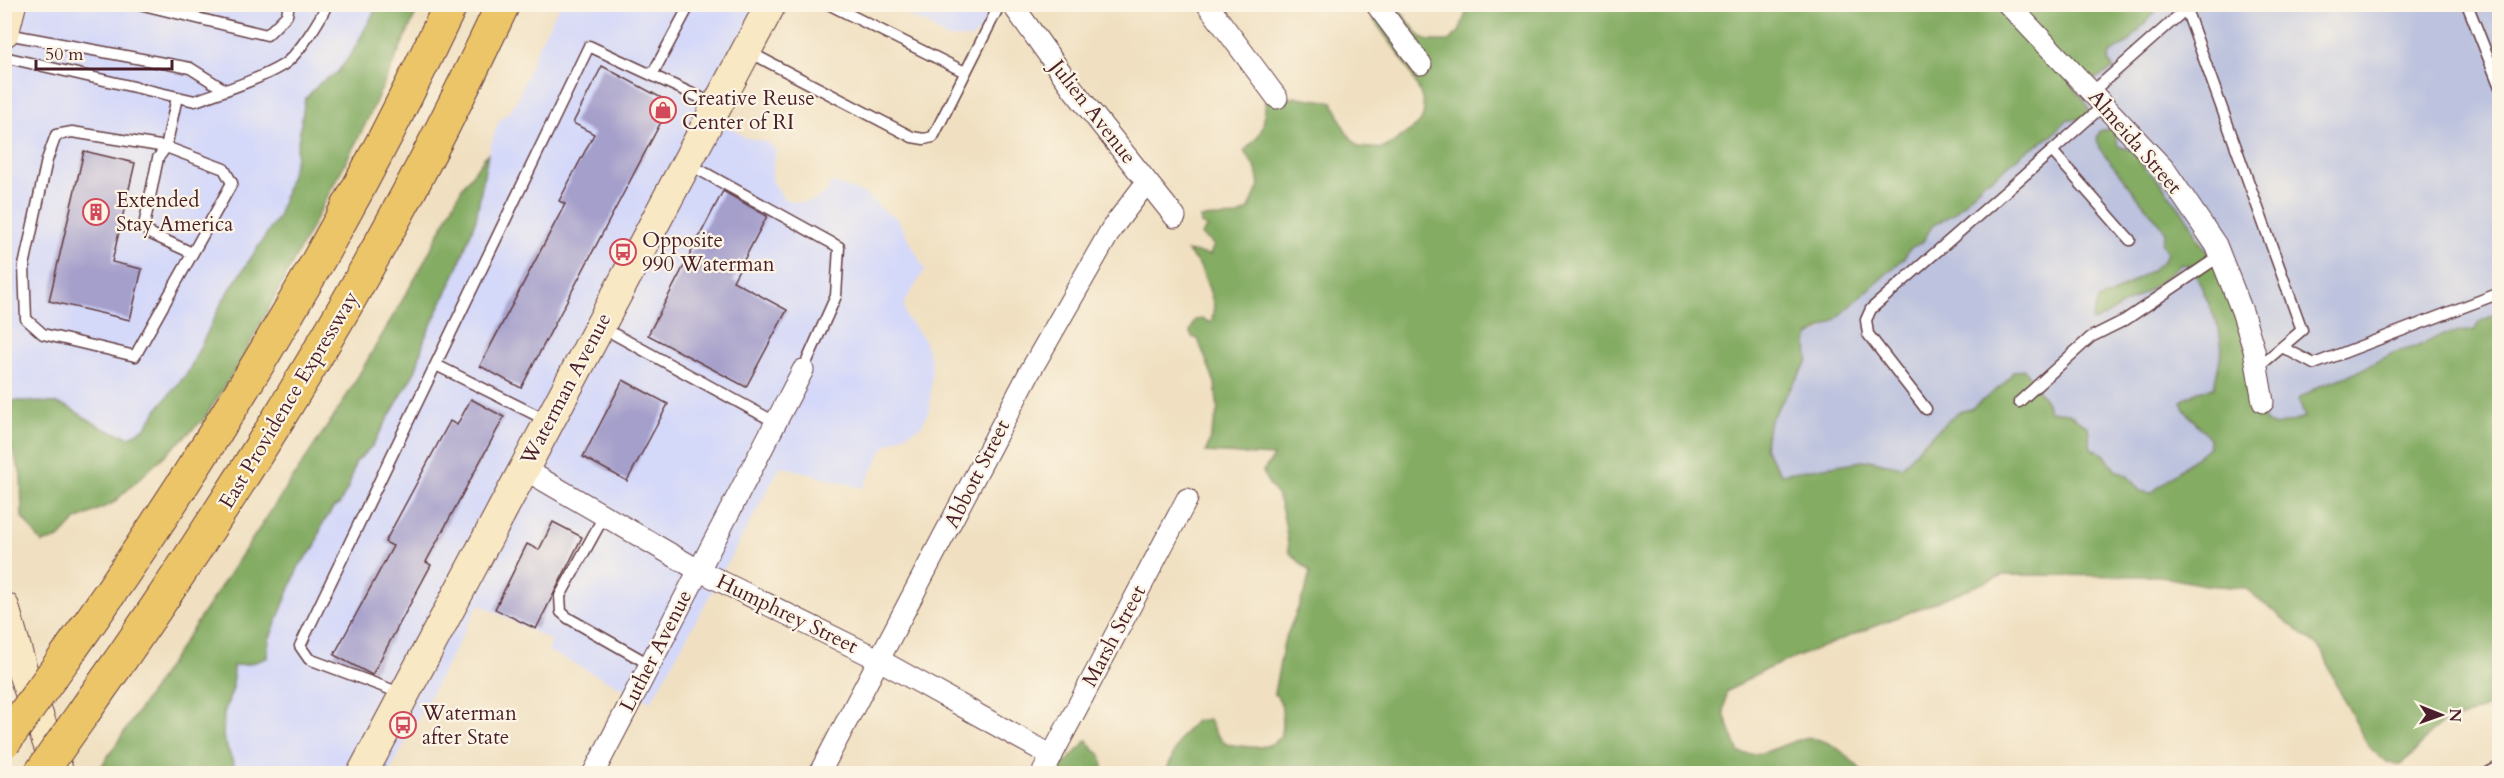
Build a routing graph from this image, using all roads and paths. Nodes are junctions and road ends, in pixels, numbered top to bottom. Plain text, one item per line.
1 (11, 4) edge
2 (139, 4) edge
3 (289, 4) edge
4 (327, 4) edge
5 (451, 4) edge
6 (503, 4) edge
7 (690, 4) edge
8 (771, 4) edge
9 (828, 4) edge
10 (1000, 4) edge
11 (1012, 4) edge
12 (1207, 4) edge
13 (1376, 4) edge
14 (2008, 4) edge
15 (2467, 4) edge
16 (2188, 7) edge
17 (4, 33) edge
18 (747, 51) junction
19 (4, 57) edge
20 (1421, 64) dead end
21 (965, 72) junction
22 (652, 75) junction
23 (2499, 87) edge
24 (225, 90) junction
25 (177, 97) junction
26 (1277, 98) dead end
27 (2098, 99) junction
28 (717, 106) junction
29 (166, 147) junction
30 (2052, 151) junction
31 (686, 163) junction
32 (1147, 182) junction
33 (1175, 217) dead end
34 (2130, 240) dead end
35 (192, 254) junction
36 (2220, 256) junction
37 (2499, 293) edge
38 (600, 327) junction
39 (2282, 347) junction
40 (436, 365) junction
41 (2257, 368) junction
42 (803, 370) joint
43 (2019, 402) dead end
44 (2263, 402) dead end
45 (1926, 409) dead end
46 (549, 422) junction
47 (775, 422) junction
48 (524, 470) junction
49 (1186, 499) dead end
50 (604, 516) junction
51 (698, 570) junction
52 (4, 607) edge
53 (4, 643) edge
54 (880, 661) junction
55 (649, 664) junction
56 (22, 674) junction
57 (404, 694) junction
58 (4, 742) edge
59 (1047, 765) edge
60 (2499, 766) edge
61 (40, 774) edge
62 (59, 774) edge
63 (362, 774) edge
64 (593, 774) edge
65 (819, 774) edge
66 (2486, 774) edge

1 - 17 main road
2 - 3 lane
4 - 24 lane
5 - 58 highway, East Providence Expressway, bridge
6 - 61 highway, East Providence Expressway, bridge
7 - 22 lane
8 - 18 main road, Waterman Avenue
9 - 21 lane
10 - 21 lane
11 - 32 street, Julien Avenue
12 - 26 street
13 - 20 street
14 - 27 street, Almeida Street
15 - 23 lane
16 - 27 lane
16 - 39 lane
17 - 24 lane
18 - 21 lane
18 - 28 main road, Waterman Avenue
19 - 25 lane
22 - 28 lane
22 - 40 lane
24 - 25 lane
25 - 29 lane
27 - 30 lane
27 - 36 street, Almeida Street
28 - 31 main road, Waterman Avenue
29 - 35 lane
29 - 35 lane
29 - 35 lane
30 - 34 lane
30 - 45 lane
31 - 38 main road, Waterman Avenue
31 - 42 lane
32 - 33 street, Julien Avenue
32 - 54 street, Abbott Street
36 - 41 street, Almeida Street
36 - 43 lane
37 - 39 lane
38 - 46 main road, Waterman Avenue
38 - 47 lane
39 - 41 lane
40 - 46 lane
40 - 57 lane
41 - 44 street, Almeida Street
42 - 47 street, Luther Avenue
46 - 48 main road, Waterman Avenue
47 - 51 street, Luther Avenue
48 - 50 street, Humphrey Street
48 - 57 main road, Waterman Avenue
49 - 59 street, Marsh Street
50 - 51 street, Humphrey Street
50 - 55 lane
51 - 54 street, Humphrey Street
51 - 55 street, Luther Avenue
52 - 56 main road
53 - 56 main road
54 - 59 street, Humphrey Street
54 - 65 street, Abbott Street
55 - 64 street, Luther Avenue
56 - 62 main road
57 - 63 main road, Waterman Avenue
60 - 66 lane

